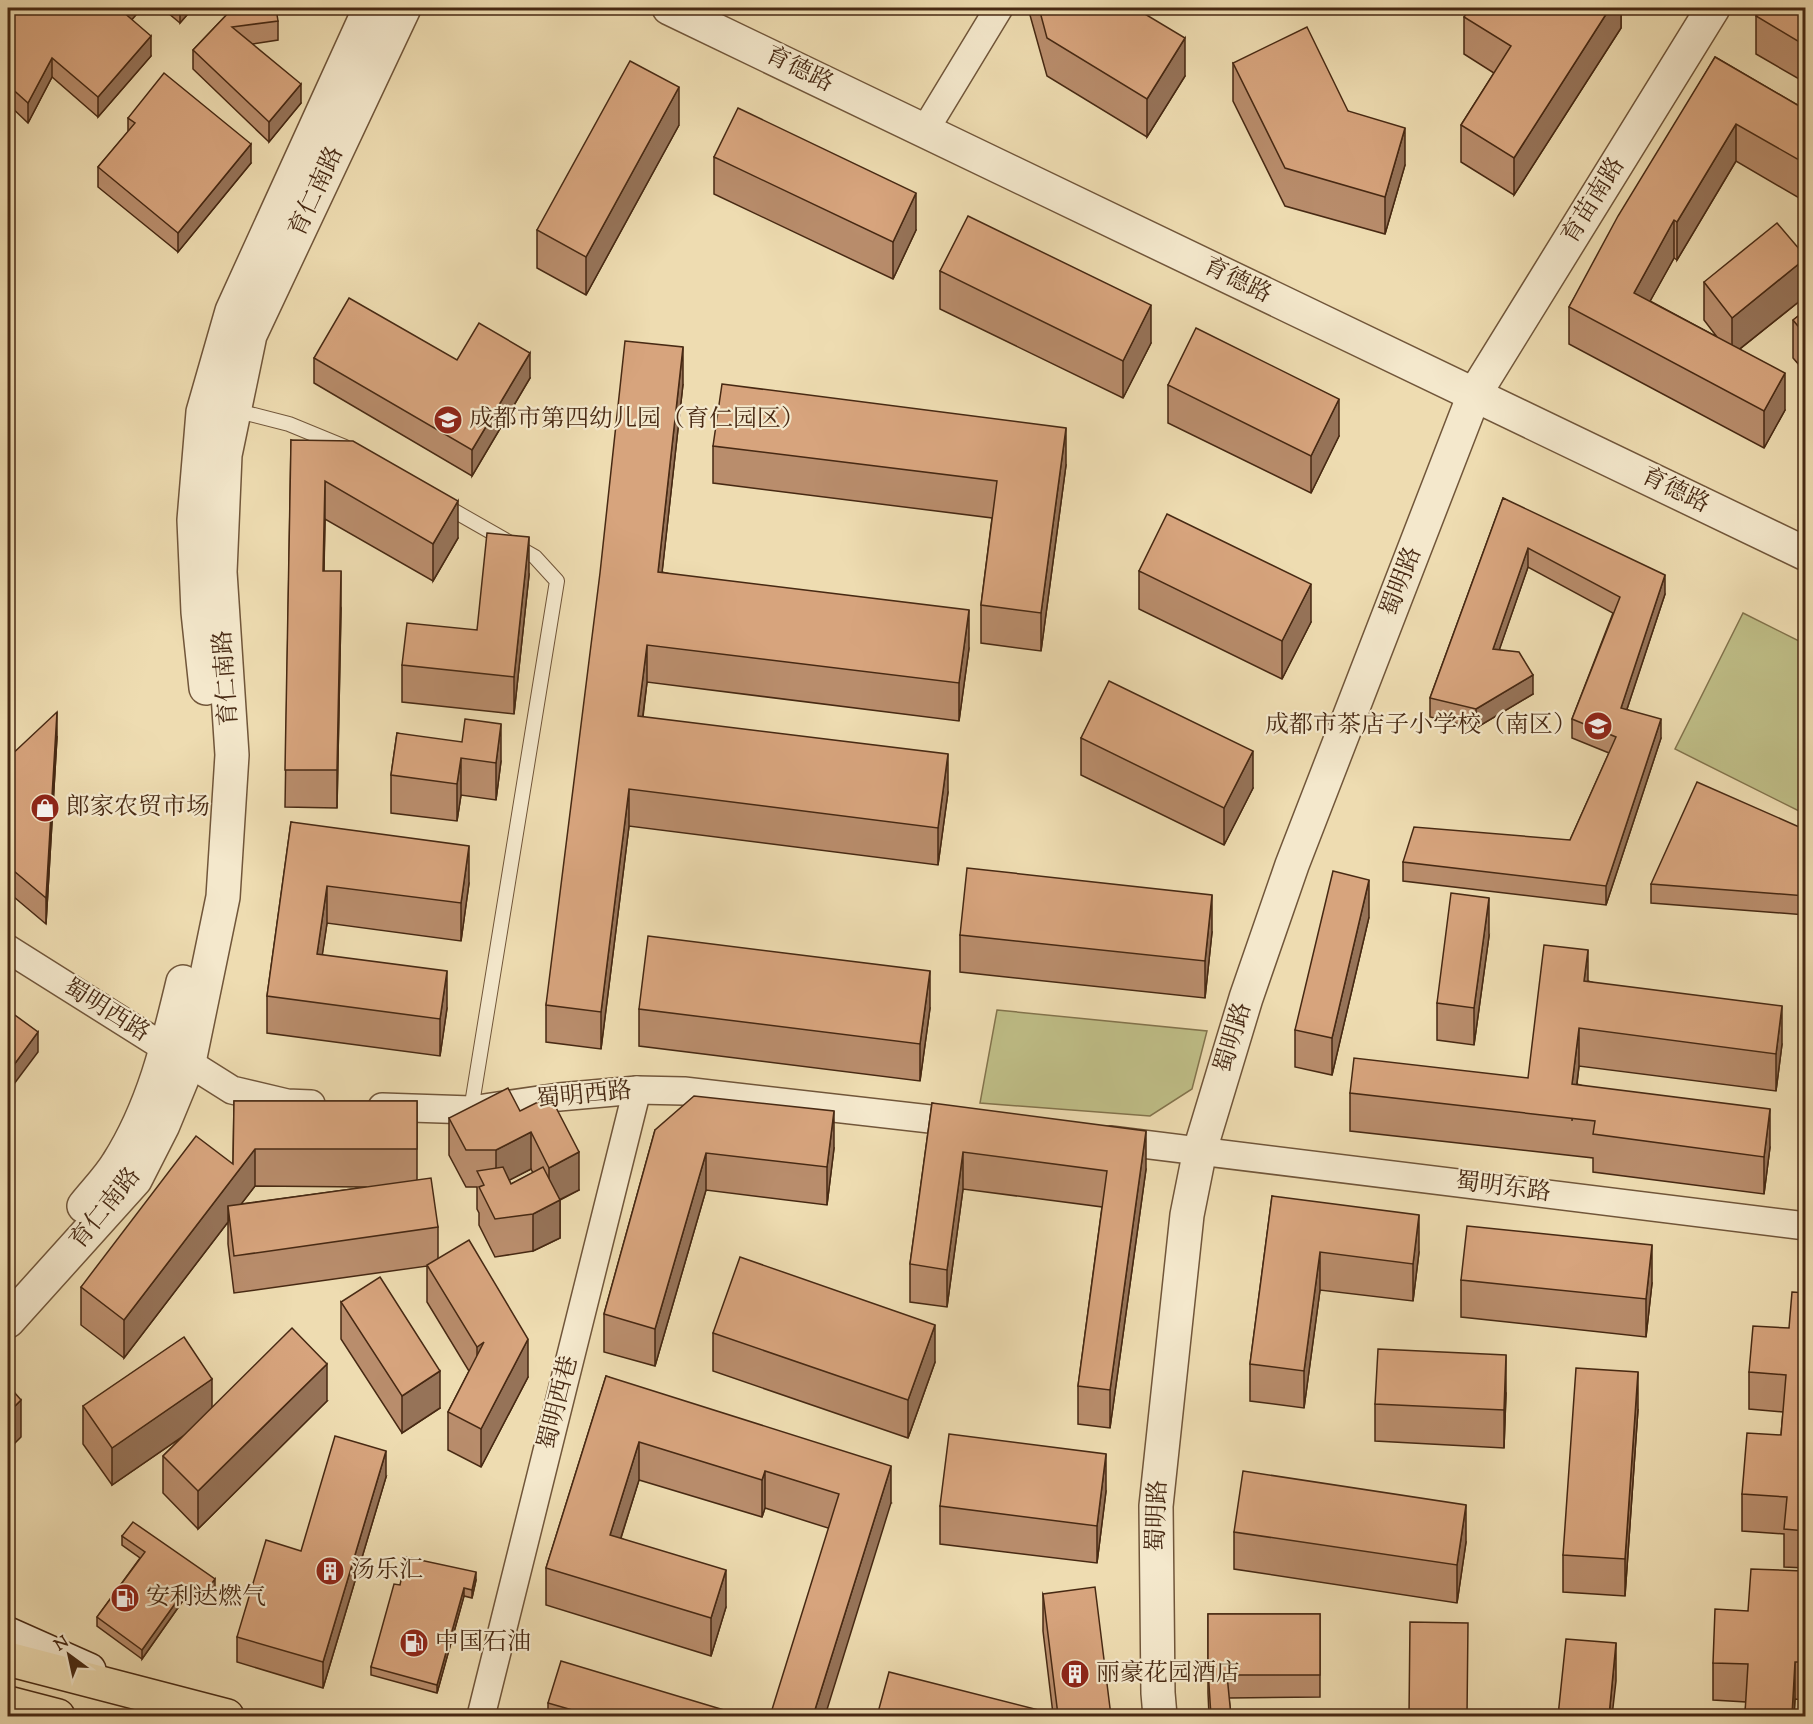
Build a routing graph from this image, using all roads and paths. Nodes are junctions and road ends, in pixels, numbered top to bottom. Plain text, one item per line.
1 (370, 8) edge
2 (404, 8) edge
3 (669, 8) edge
4 (999, 8) edge
5 (1713, 8) edge
6 (925, 130) junction
7 (1474, 395) junction
8 (234, 410) junction
9 (353, 452) edge
10 (434, 499) edge
11 (1806, 554) edge
12 (8, 949) edge
13 (178, 1056) junction
14 (637, 1090) junction
15 (471, 1110) junction
16 (989, 1126) edge
17 (1083, 1136) edge
18 (1200, 1150) junction
19 (1806, 1226) edge
20 (8, 1295) edge
21 (8, 1321) edge
22 (8, 1634) edge
23 (8, 1659) edge
24 (148, 1696) junction
25 (8, 1703) edge
26 (58, 1716) edge
27 (227, 1716) edge
28 (482, 1716) edge
29 (1161, 1716) edge

1 - 13 street
2 - 8 street, 育仁南路
3 - 6 street, 育德路
4 - 6 street
5 - 7 street, 育苗南路
6 - 7 street, 育德路
7 - 11 street, 育德路
7 - 18 street, 蜀明路
8 - 9 lane
8 - 13 street, 育仁南路
10 - 15 lane
12 - 13 street, 蜀明西路
13 - 15 street, 蜀明西路
13 - 20 street
13 - 21 street, 育仁南路
14 - 15 street, 蜀明西路
14 - 16 street, 蜀明西路
14 - 28 street, 蜀明西巷
17 - 18 street
18 - 19 street, 蜀明东路
18 - 29 street, 蜀明路
22 - 24 street
23 - 24 highway
24 - 27 highway
25 - 26 highway

